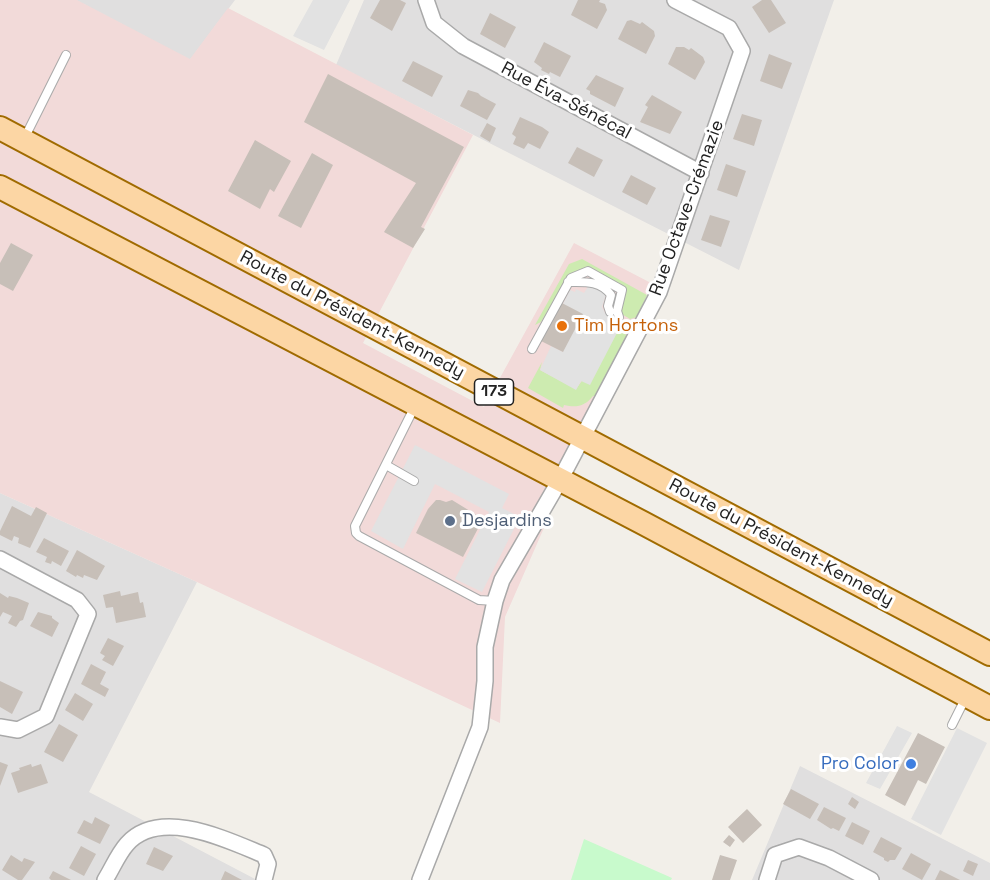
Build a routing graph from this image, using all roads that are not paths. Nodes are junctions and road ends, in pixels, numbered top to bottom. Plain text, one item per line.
1 (426, 0) edge
2 (675, 0) edge
3 (66, 56) dead end
4 (0, 128) edge
5 (23, 140) junction
6 (701, 173) junction
7 (0, 188) edge
8 (568, 282) junction
9 (610, 312) dead end
10 (619, 317) dead end
11 (532, 349) dead end
12 (416, 405) junction
13 (582, 438) junction
14 (386, 465) junction
15 (560, 480) junction
16 (414, 481) dead end
17 (0, 559) edge
18 (495, 601) junction
19 (990, 654) edge
20 (967, 696) junction
21 (990, 708) edge
22 (952, 725) dead end
23 (0, 727) edge
24 (105, 880) edge
25 (264, 880) edge
26 (420, 880) edge
27 (767, 880) edge
28 (871, 880) edge

1 - 6 street, Rue Éva-Sénécal
2 - 6 street, Rue Octave-Crémazie
3 - 5 lane
4 - 5 main road, Route du Président-Kennedy / 173
5 - 13 main road, Route du Président-Kennedy / 173
6 - 13 street, Rue Octave-Crémazie
7 - 12 main road
8 - 9 lane
8 - 10 lane
8 - 11 lane
12 - 14 lane
12 - 15 main road
13 - 15 street, Rue Octave-Crémazie
13 - 19 main road, Route du Président-Kennedy / 173
14 - 16 lane
14 - 18 lane
15 - 18 street, Rue Octave-Crémazie
15 - 20 main road
17 - 23 street
18 - 26 street, Rue Octave-Crémazie
20 - 21 main road
20 - 22 lane
24 - 25 street
27 - 28 street

